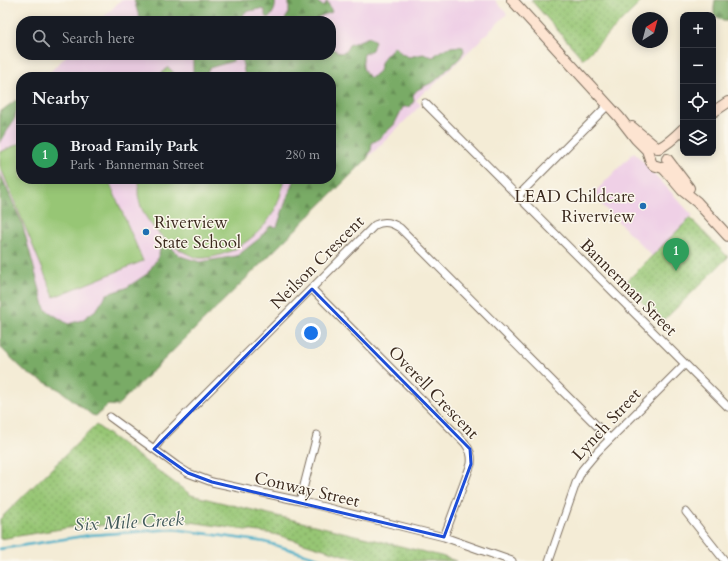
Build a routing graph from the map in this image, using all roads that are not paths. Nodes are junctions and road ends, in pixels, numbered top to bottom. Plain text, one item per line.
1 (512, 0) edge
2 (728, 95) edge
3 (425, 102) dead end
4 (728, 102) edge
5 (716, 103) edge
6 (608, 105) junction
7 (716, 110) edge
8 (620, 116) junction
9 (680, 132) edge
10 (680, 140) edge
11 (658, 148) junction
12 (650, 156) junction
13 (667, 157) junction
14 (659, 166) junction
15 (518, 196) junction
16 (697, 202) junction
17 (728, 236) edge
18 (312, 289) junction
19 (685, 364) junction
20 (728, 407) edge
21 (110, 417) dead end
22 (317, 435) dead end
23 (610, 438) junction
24 (154, 449) junction
25 (300, 502) junction
26 (686, 512) dead end
27 (444, 537) junction
28 (512, 561) edge
29 (549, 561) edge
30 (725, 561) edge

1 - 6 street
2 - 5 street
3 - 15 street, Bannerman Street
4 - 7 street
6 - 8 street
6 - 15 street
8 - 11 street
8 - 12 street
9 - 11 street
10 - 13 street
11 - 12 street
11 - 13 street
12 - 14 street
13 - 14 street
13 - 16 street
14 - 16 street
15 - 19 street, Bannerman Street
16 - 17 street
18 - 23 street, Neilson Crescent
18 - 24 street, Neilson Crescent
18 - 27 street, Overell Crescent
19 - 20 street, Bannerman Street
19 - 23 street, Lynch Street
21 - 24 street, Conway Street
22 - 25 street
23 - 29 street, Lynch Street
24 - 25 street, Conway Street
25 - 27 street, Conway Street
26 - 30 street
27 - 28 street, Conway Street

